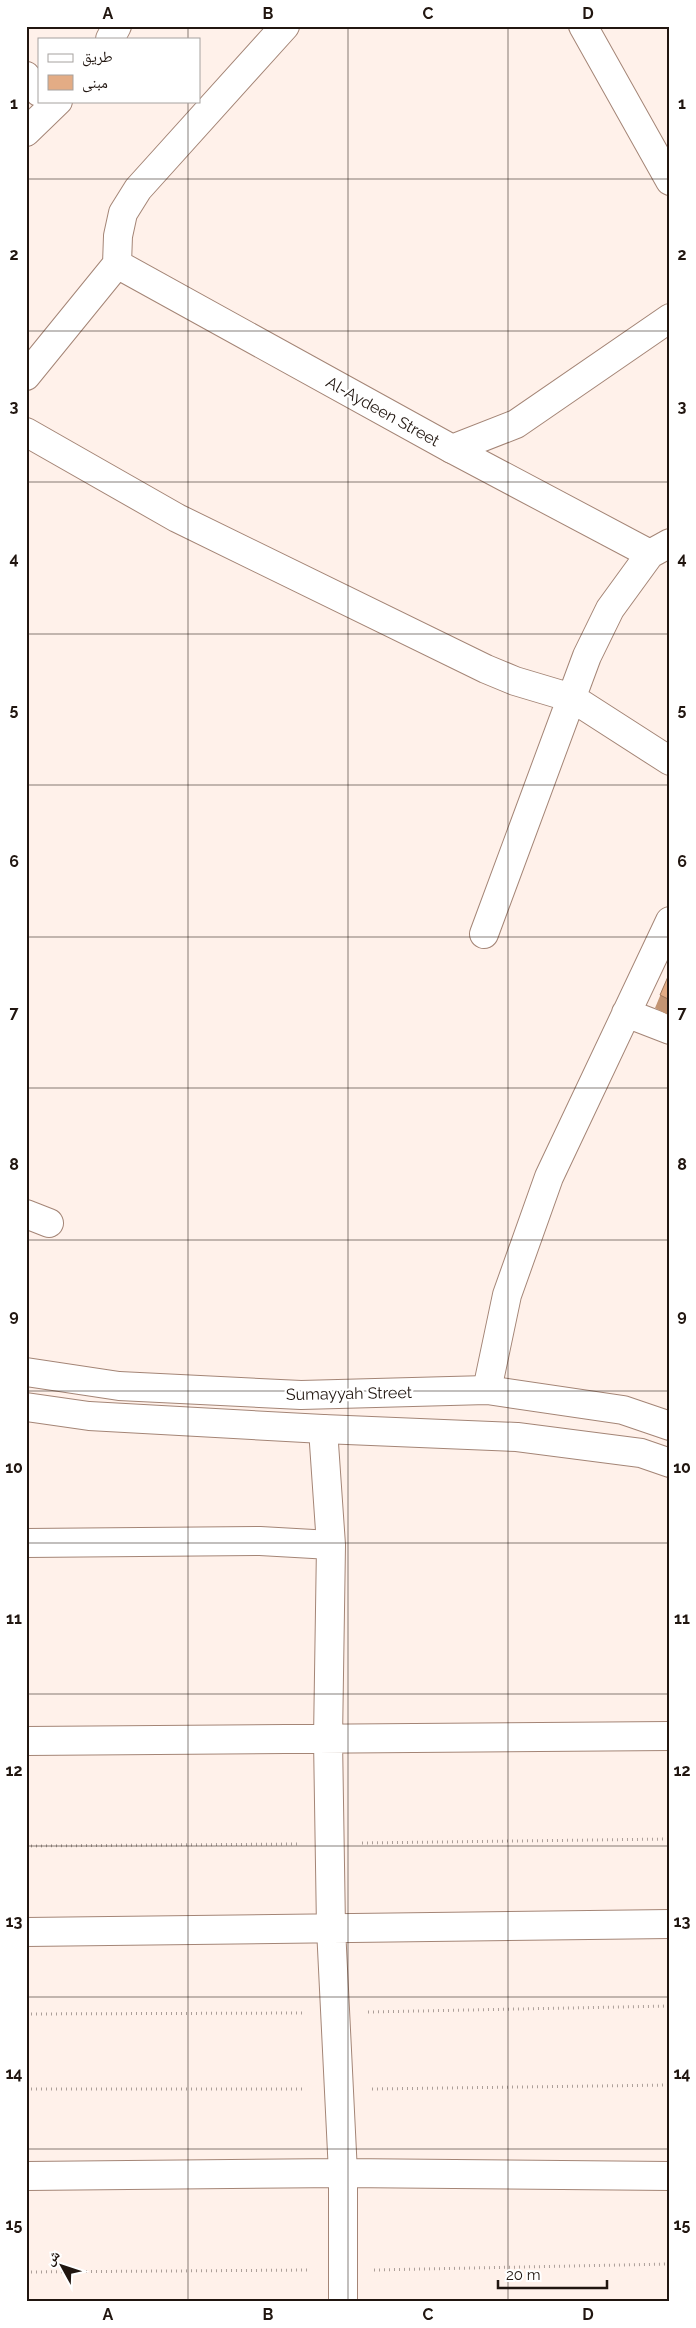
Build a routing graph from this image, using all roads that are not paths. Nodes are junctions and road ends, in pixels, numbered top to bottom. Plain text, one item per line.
1 (117, 26) edge
2 (285, 26) edge
3 (583, 26) edge
4 (111, 38) edge
5 (26, 76) edge
6 (38, 89) edge
7 (48, 102) edge
8 (26, 132) edge
9 (670, 181) edge
10 (117, 264) junction
11 (670, 318) edge
12 (26, 376) edge
13 (26, 432) edge
14 (452, 449) junction
15 (660, 548) edge
16 (572, 698) junction
17 (670, 761) edge
18 (670, 921) edge
19 (484, 934) dead end
20 (626, 1013) junction
21 (670, 1030) edge
22 (26, 1372) edge
23 (487, 1390) junction
24 (26, 1407) edge
25 (670, 1426) edge
26 (323, 1429) junction
27 (670, 1463) edge
28 (26, 1543) edge
29 (330, 1545) junction
30 (670, 1736) edge
31 (328, 1740) junction
32 (26, 1741) edge
33 (670, 1924) edge
34 (331, 1928) junction
35 (26, 1932) edge
36 (343, 2173) junction
37 (26, 2176) edge
38 (670, 2176) edge
39 (342, 2302) edge

1 - 4 street
2 - 10 street
3 - 9 street
5 - 6 street
7 - 8 street
10 - 12 street
10 - 14 street, Al-Aydeen Street
11 - 14 street, Al-Aydeen Street
13 - 16 street
14 - 15 street
15 - 16 street
16 - 17 street
16 - 19 street
18 - 20 street
20 - 21 street
20 - 23 street
22 - 23 street, Sumayyah Street
23 - 25 street, Sumayyah Street
24 - 26 street, Sumayyah Street
26 - 27 street, Sumayyah Street
26 - 29 street
28 - 29 street
29 - 31 street
30 - 31 street
31 - 32 street
31 - 34 street
33 - 34 street
34 - 35 street
34 - 36 street
36 - 37 street
36 - 38 street
36 - 39 street

